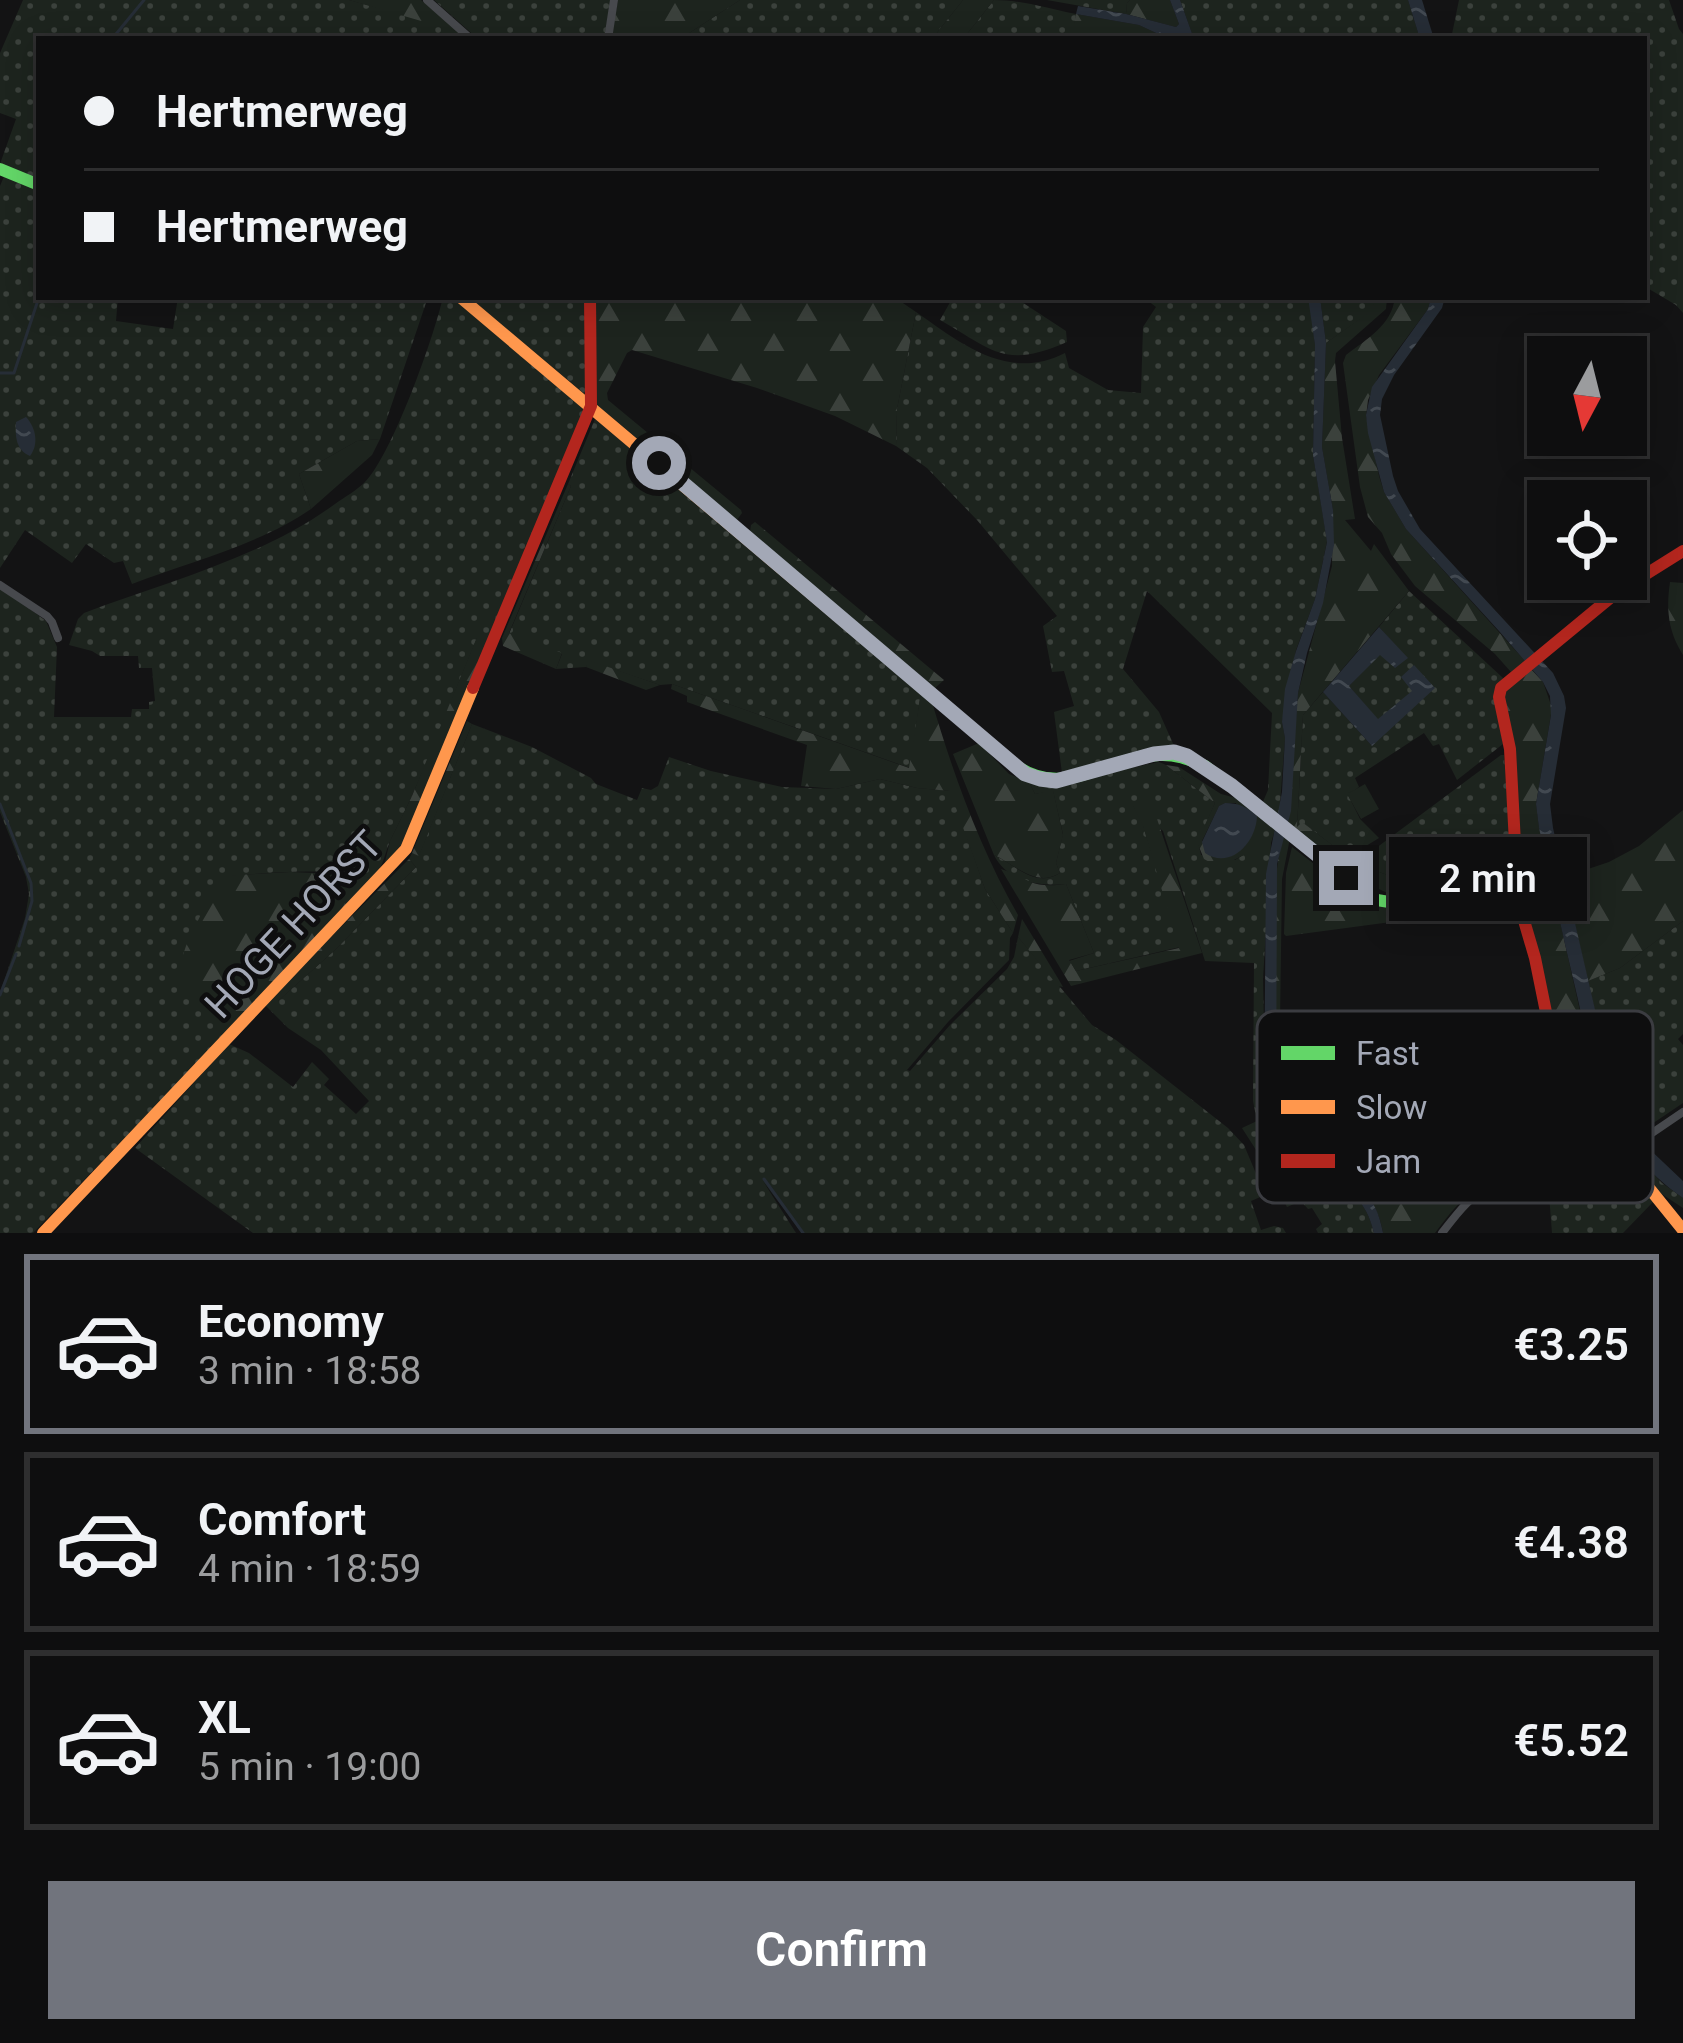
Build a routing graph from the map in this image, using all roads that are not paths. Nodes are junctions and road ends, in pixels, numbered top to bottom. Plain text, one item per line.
1 (427, 0) edge
2 (614, 0) edge
3 (468, 36) edge
4 (608, 36) edge
5 (0, 169) edge
6 (36, 184) edge
7 (464, 300) edge
8 (590, 300) edge
9 (591, 406) junction
10 (1683, 551) edge
11 (0, 585) edge
12 (58, 638) dead end
13 (1518, 900) junction
14 (1546, 1011) edge
15 (1683, 1112) edge
16 (1653, 1132) edge
17 (1653, 1193) edge
18 (1468, 1203) edge
19 (1683, 1230) edge
20 (44, 1233) edge
21 (1442, 1233) edge

1 - 3 street
2 - 4 street
5 - 6 street
7 - 9 street
8 - 9 street
9 - 13 street
9 - 20 street, HOGE HORST
10 - 13 street
11 - 12 street
13 - 14 street
15 - 16 street
17 - 19 street
18 - 21 street

